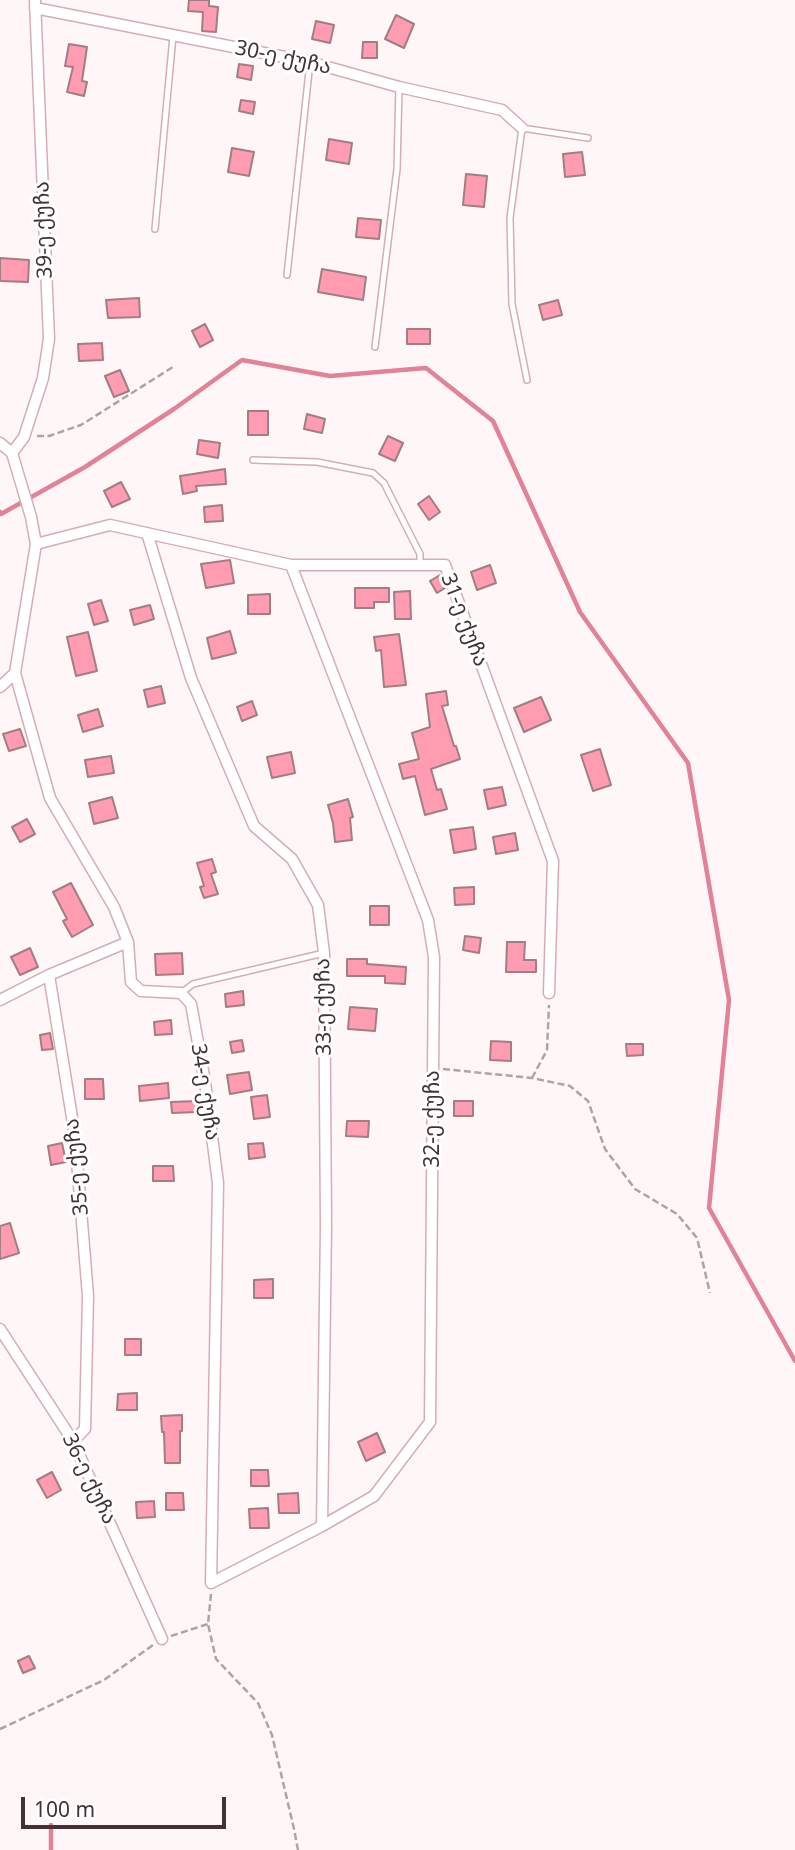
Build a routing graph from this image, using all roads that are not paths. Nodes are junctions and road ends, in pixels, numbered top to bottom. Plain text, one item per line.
1 (35, 4) edge
2 (173, 36) junction
3 (310, 62) junction
4 (399, 88) junction
5 (522, 128) junction
6 (588, 138) dead end
7 (155, 229) dead end
8 (287, 275) dead end
9 (375, 347) dead end
10 (527, 380) dead end
11 (0, 443) edge
12 (12, 453) junction
13 (253, 460) dead end
14 (147, 533) junction
15 (36, 544) junction
16 (291, 565) junction
17 (420, 565) junction
18 (15, 673) junction
19 (0, 687) edge
20 (128, 942) junction
21 (324, 953) junction
22 (49, 975) junction
23 (181, 993) junction
24 (549, 993) road end
25 (0, 999) edge
26 (0, 1329) edge
27 (73, 1441) junction
28 (322, 1526) junction
29 (211, 1583) joint
30 (162, 1639) road end

1 - 2 street, 30-ე ქუჩა
1 - 12 street, 39-ე ქუჩა
2 - 3 street, 30-ე ქუჩა
2 - 7 lane
3 - 4 street, 30-ე ქუჩა
3 - 8 lane
4 - 5 street, 30-ე ქუჩა
4 - 9 lane
5 - 6 lane
5 - 10 lane
11 - 12 street
12 - 15 street
13 - 17 lane
14 - 15 street, 31-ე ქუჩა
14 - 16 street, 31-ე ქუჩა
14 - 21 street, 33-ე ქუჩა
15 - 18 street
16 - 17 street, 31-ე ქუჩა
16 - 28 street, 32-ე ქუჩა
17 - 24 street, 31-ე ქუჩა
18 - 19 street
18 - 20 street
20 - 22 street
20 - 23 street
21 - 23 lane
21 - 28 street, 33-ე ქუჩა
22 - 25 street
22 - 27 street, 35-ე ქუჩა
23 - 29 street, 34-ე ქუჩა
26 - 27 street, 36-ე ქუჩა
27 - 30 street, 36-ე ქუჩა
28 - 29 street, 32-ე ქუჩა

